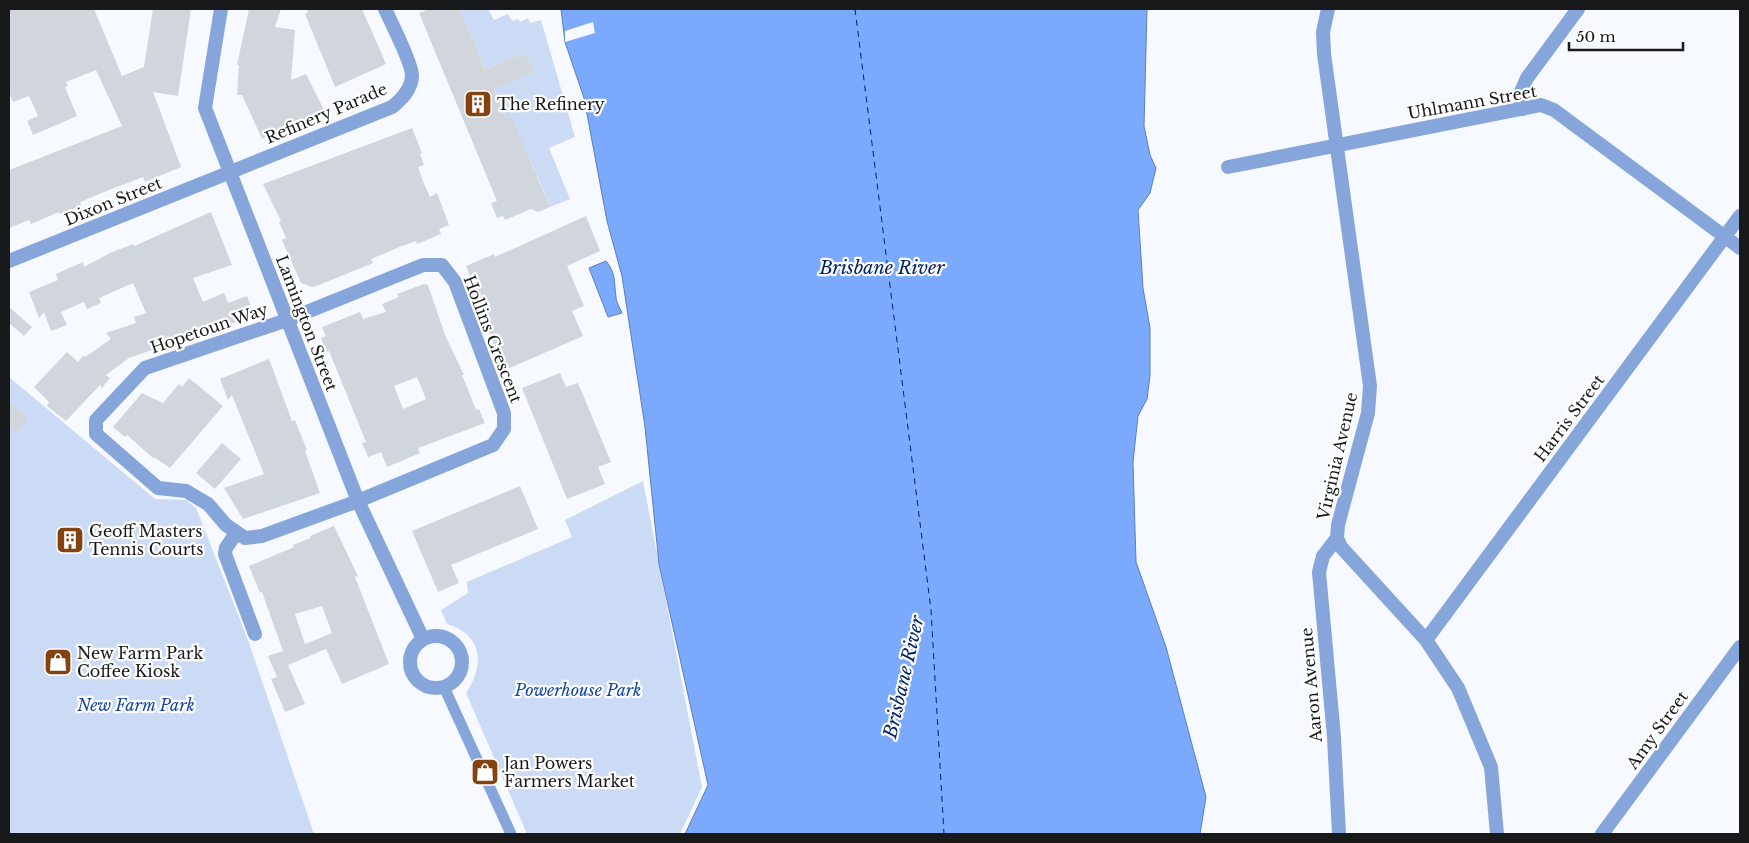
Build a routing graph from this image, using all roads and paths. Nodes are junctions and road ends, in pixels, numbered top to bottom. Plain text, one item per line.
1 (221, 9) edge
2 (385, 9) edge
3 (1328, 9) edge
4 (1578, 9) edge
5 (1523, 109) junction
6 (1336, 145) junction
7 (1228, 167) dead end
8 (230, 174) junction
9 (1740, 216) edge
10 (1725, 237) junction
11 (1740, 248) edge
12 (9, 261) edge
13 (287, 320) junction
14 (358, 501) junction
15 (236, 533) junction
16 (1338, 538) junction
17 (254, 634) dead end
18 (423, 639) junction
19 (1426, 640) junction
20 (1740, 647) edge
21 (444, 687) junction
22 (511, 834) edge
23 (1338, 834) edge
24 (1497, 834) edge
25 (1602, 834) edge

1 - 8 street, Lamington Street
2 - 8 street, Refinery Parade
3 - 6 street, Virginia Avenue
4 - 5 street
5 - 6 street, Uhlmann Street
5 - 10 street, Uhlmann Street
6 - 7 street, Uhlmann Street
6 - 16 street, Virginia Avenue
8 - 12 street, Dixon Street
8 - 13 street, Lamington Street
9 - 10 street, Harris Street
10 - 11 street, Uhlmann Street
10 - 19 street, Harris Street
13 - 14 street, Lamington Street
13 - 14 street, Hollins Crescent
13 - 15 street, Hopetoun Way
14 - 15 street
14 - 18 street, Lamington Street
15 - 17 street
16 - 19 street, Virginia Avenue
16 - 23 street, Aaron Avenue
18 - 21 street
18 - 21 street
19 - 24 street, Virginia Avenue
20 - 25 street, Amy Street
21 - 22 street

